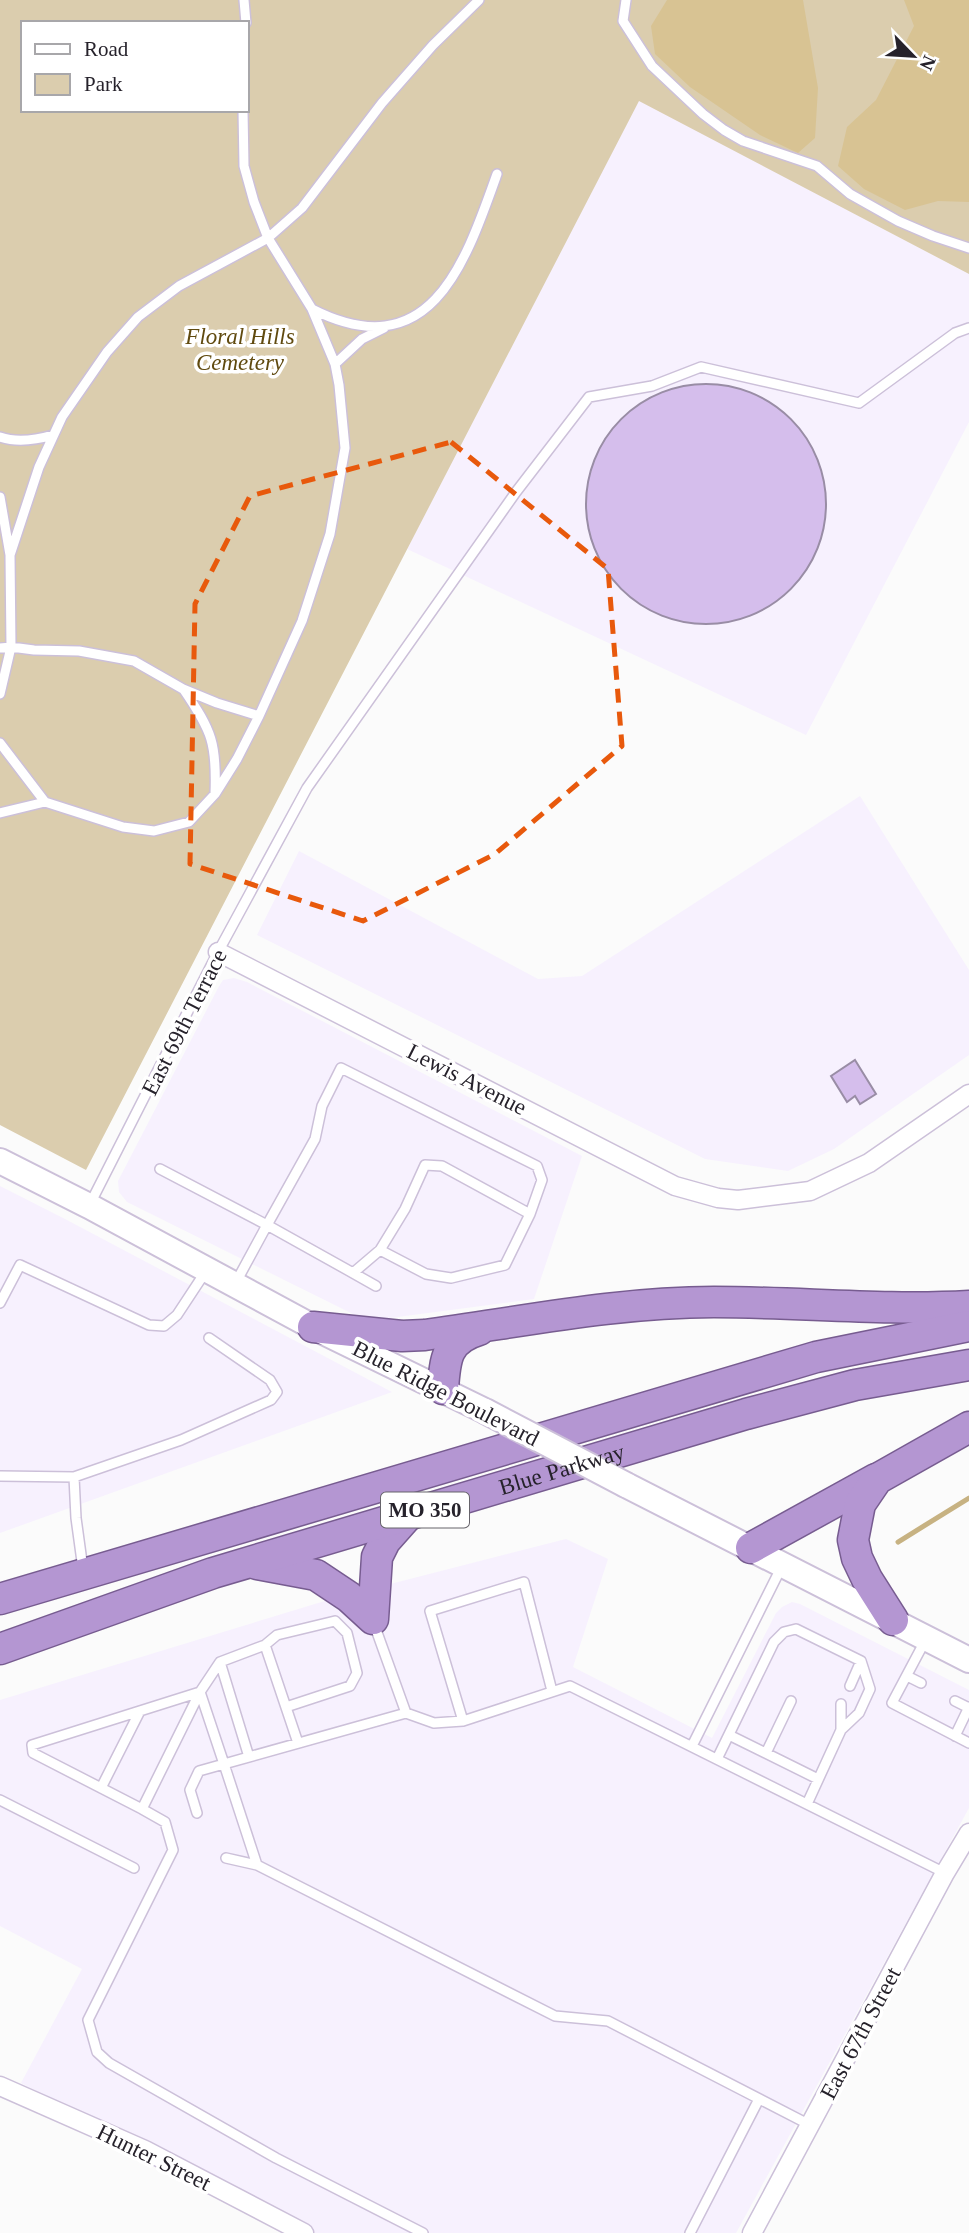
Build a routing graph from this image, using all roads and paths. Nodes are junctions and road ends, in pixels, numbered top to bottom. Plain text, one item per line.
1 (244, 0) edge
2 (479, 0) edge
3 (626, 0) edge
4 (246, 21) edge
5 (243, 112) edge
6 (497, 174) dead end
7 (268, 239) junction
8 (969, 248) edge
9 (312, 309) junction
10 (386, 327) junction
11 (969, 328) edge
12 (335, 364) junction
13 (53, 435) junction
14 (0, 437) edge
15 (0, 498) edge
16 (10, 555) junction
17 (11, 647) junction
18 (0, 648) edge
19 (183, 689) junction
20 (0, 694) edge
21 (259, 716) junction
22 (0, 743) edge
23 (215, 794) junction
24 (45, 802) junction
25 (0, 813) edge
26 (218, 952) junction
27 (969, 1094) edge
28 (0, 1161) edge
29 (160, 1170) dead end
30 (89, 1206) junction
31 (530, 1214) junction
32 (267, 1224) junction
33 (380, 1250) junction
34 (207, 1270) junction
35 (353, 1273) junction
36 (234, 1285) junction
37 (376, 1286) dead end
38 (0, 1303) edge
39 (969, 1306) edge
40 (493, 1326) junction
41 (969, 1326) edge
42 (313, 1327) junction
43 (209, 1338) dead end
44 (969, 1365) edge
45 (443, 1389) junction
46 (969, 1427) edge
47 (0, 1476) edge
48 (74, 1477) junction
49 (877, 1479) junction
50 (409, 1514) junction
51 (751, 1548) junction
52 (249, 1562) junction
53 (783, 1564) junction
54 (84, 1574) junction
55 (0, 1599) edge
56 (373, 1619) junction
57 (893, 1620) junction
58 (926, 1638) junction
59 (265, 1645) junction
60 (0, 1649) edge
61 (969, 1660) edge
62 (861, 1661) junction
63 (220, 1662) junction
64 (907, 1676) junction
65 (921, 1683) dead end
66 (849, 1686) dead end
67 (552, 1691) junction
68 (200, 1692) junction
69 (790, 1701) dead end
70 (955, 1701) dead end
71 (841, 1704) dead end
72 (286, 1707) junction
73 (969, 1708) edge
74 (140, 1711) junction
75 (406, 1713) junction
76 (463, 1721) junction
77 (841, 1730) junction
78 (729, 1735) junction
79 (955, 1736) junction
80 (298, 1742) junction
81 (969, 1743) edge
82 (692, 1746) junction
83 (766, 1753) junction
84 (249, 1757) junction
85 (717, 1759) junction
86 (224, 1764) junction
87 (818, 1779) junction
88 (102, 1788) junction
89 (0, 1800) edge
90 (807, 1804) junction
91 (142, 1808) junction
92 (197, 1813) dead end
93 (969, 1833) edge
94 (226, 1858) dead end
95 (257, 1865) junction
96 (134, 1868) dead end
97 (945, 1873) junction
98 (0, 2086) edge
99 (760, 2099) junction
100 (810, 2125) junction
101 (304, 2233) edge
102 (423, 2233) edge
103 (690, 2233) edge
104 (752, 2233) edge

1 - 4 lane
2 - 7 lane
3 - 8 lane
5 - 7 lane
6 - 10 lane
7 - 9 lane
7 - 13 lane
9 - 10 lane
9 - 12 lane
10 - 12 lane
11 - 26 lane, East 69th Terrace
12 - 21 lane
13 - 14 lane
13 - 16 lane
15 - 16 lane
16 - 17 lane
17 - 18 lane
17 - 19 lane
17 - 20 lane
19 - 21 lane
19 - 23 lane
21 - 23 lane
22 - 24 lane
23 - 24 lane
24 - 25 lane
26 - 27 street, Lewis Avenue
26 - 30 lane, East 69th Terrace
28 - 30 main road, Blue Ridge Boulevard
29 - 32 lane
30 - 34 main road, Blue Ridge Boulevard
31 - 32 lane
31 - 33 lane
31 - 33 lane
32 - 35 lane
32 - 36 lane
33 - 35 lane
34 - 36 main road, Blue Ridge Boulevard
34 - 38 lane
35 - 37 lane
36 - 42 main road, Blue Ridge Boulevard
39 - 40 highway
40 - 42 highway
40 - 45 highway
41 - 54 highway, Blue Parkway / MO 350
42 - 45 main road, Blue Ridge Boulevard
43 - 48 lane
44 - 50 highway, Blue Parkway / MO 350
45 - 51 main road, Blue Ridge Boulevard, bridge
46 - 49 highway
47 - 48 lane
48 - 54 lane
49 - 51 highway
49 - 57 highway
50 - 52 highway, Blue Parkway / MO 350
50 - 56 highway
51 - 53 main road, Blue Ridge Boulevard
52 - 56 highway
52 - 60 highway, Blue Parkway / MO 350
53 - 57 main road, Blue Ridge Boulevard
53 - 82 lane
54 - 55 highway, Blue Parkway / MO 350
56 - 75 lane
57 - 58 main road, Blue Ridge Boulevard
58 - 61 main road, Blue Ridge Boulevard
58 - 64 lane
59 - 63 lane
59 - 72 lane
59 - 72 lane
62 - 66 lane
62 - 77 lane
62 - 78 lane
63 - 68 lane
63 - 84 lane
64 - 65 lane
64 - 79 lane
67 - 76 lane
67 - 76 lane
67 - 82 lane
68 - 74 lane
68 - 86 lane
68 - 91 lane
69 - 83 lane
70 - 73 lane
71 - 77 lane
72 - 80 lane
73 - 79 lane
74 - 88 lane
74 - 88 lane
75 - 76 lane
75 - 80 lane
77 - 87 lane
78 - 83 lane
78 - 85 lane
79 - 81 lane
80 - 84 lane
82 - 85 lane
83 - 87 lane
84 - 86 lane
85 - 90 lane
86 - 92 lane
86 - 95 lane
87 - 90 lane
88 - 91 lane
89 - 96 lane
90 - 97 lane
91 - 102 lane
93 - 97 street, East 67th Street
94 - 95 lane
95 - 99 lane
97 - 100 street, East 67th Street
98 - 101 street, Hunter Street
99 - 100 lane
99 - 103 lane
100 - 104 street, East 67th Street

